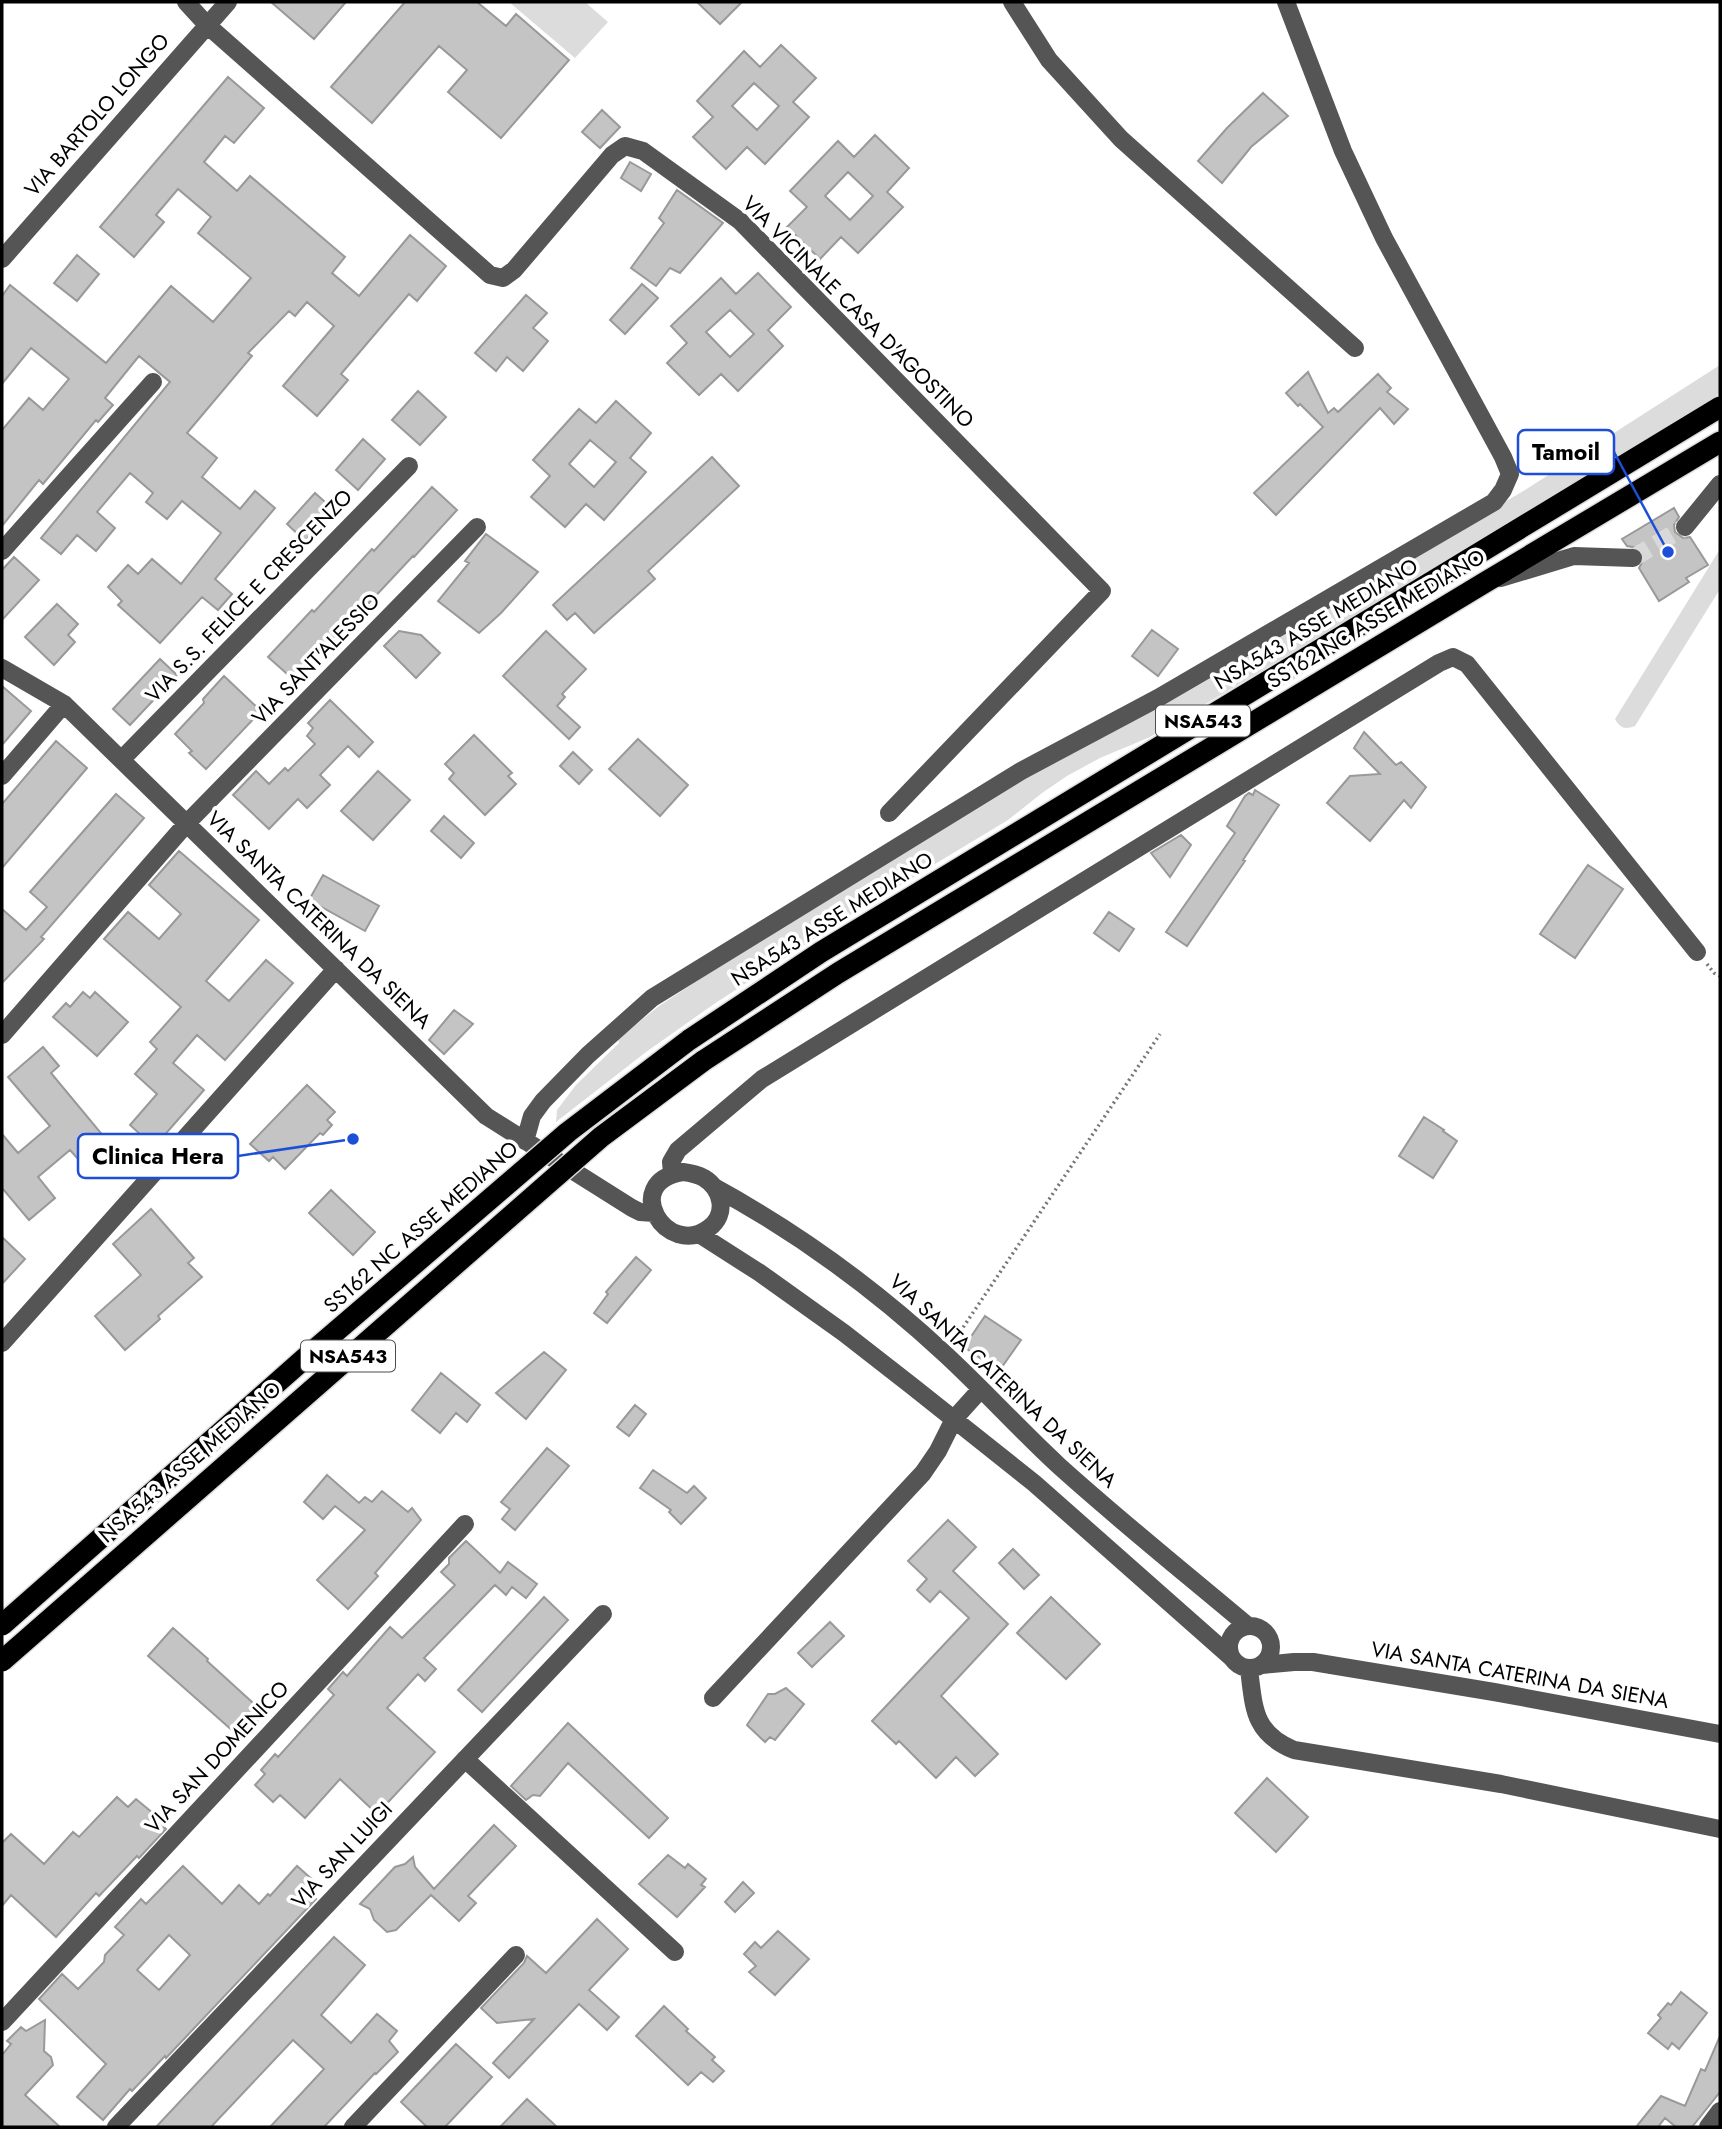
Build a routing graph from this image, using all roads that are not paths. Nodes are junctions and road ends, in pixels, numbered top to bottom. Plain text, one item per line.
1 (186, 2) edge
2 (228, 2) edge
3 (1012, 2) edge
4 (1286, 2) edge
5 (207, 25) junction
6 (2, 259) edge
7 (1355, 348) dead end
8 (153, 382) dead end
9 (1720, 407) edge
10 (1720, 442) edge
11 (409, 466) dead end
12 (1720, 484) edge
13 (477, 527) dead end
14 (1685, 527) tunnel mouth
15 (2, 551) edge
16 (1633, 558) tunnel mouth
17 (1484, 583) junction
18 (2, 668) edge
19 (64, 704) junction
20 (121, 759) junction
21 (2, 776) edge
22 (889, 813) dead end
23 (187, 823) junction
24 (1698, 952) dead end
25 (336, 969) junction
26 (2, 1035) edge
27 (689, 1040) joint
28 (703, 1061) joint
29 (525, 1141) junction
30 (672, 1173) junction
31 (714, 1187) junction
32 (654, 1189) junction
33 (612, 1196) junction
34 (653, 1213) junction
35 (699, 1234) junction
36 (2, 1343) edge
37 (981, 1389) junction
38 (954, 1419) junction
39 (465, 1524) dead end
40 (1184, 1572) junction
41 (1164, 1598) junction
42 (603, 1614) dead end
43 (2, 1625) edge
44 (1248, 1626) junction
45 (1271, 1640) junction
46 (1232, 1658) junction
47 (2, 1661) edge
48 (1312, 1662) junction
49 (1256, 1667) junction
50 (713, 1698) dead end
51 (1720, 1734) edge
52 (465, 1759) junction
53 (1720, 1829) edge
54 (675, 1952) dead end
55 (516, 1955) dead end
56 (2, 2022) edge
57 (1720, 2111) edge
58 (116, 2127) edge
59 (353, 2127) edge
60 (1708, 2127) edge

1 - 5 street, VIA VICINALE CASA D'AGOSTINO
2 - 5 street, VIA BARTOLO LONGO
3 - 7 street
4 - 29 street
5 - 6 street, VIA BARTOLO LONGO
5 - 22 street, VIA VICINALE CASA D'AGOSTINO
8 - 15 street
9 - 27 highway, NSA543 ASSE MEDIANO / NSA543
10 - 17 highway, SS162 NC ASSE MEDIANO
11 - 20 street, VIA S.S. FELICE E CRESCENZO
12 - 14 street
13 - 23 street, VIA SANT'ALESSIO
16 - 17 street
17 - 28 highway, SS162 NC ASSE MEDIANO
18 - 19 street, VIA SANTA CATERINA DA SIENA
19 - 20 street, VIA SANTA CATERINA DA SIENA
19 - 21 street
20 - 23 street, VIA SANTA CATERINA DA SIENA
23 - 25 street, VIA SANTA CATERINA DA SIENA
23 - 26 street, VIA SANT'ALESSIO
24 - 30 street
25 - 29 street, VIA SANTA CATERINA DA SIENA
25 - 36 street
27 - 43 highway, SS162 NC ASSE MEDIANO, bridge
28 - 47 highway, NSA543 ASSE MEDIANO / NSA543, bridge
29 - 33 street, VIA SANTA CATERINA DA SIENA
30 - 31 street
30 - 32 street
31 - 35 street
31 - 37 street, VIA SANTA CATERINA DA SIENA
32 - 33 street
32 - 34 street
33 - 34 street, VIA SANTA CATERINA DA SIENA
34 - 35 street
35 - 38 street
37 - 38 street
37 - 40 street, VIA SANTA CATERINA DA SIENA
38 - 41 street
38 - 50 street
39 - 56 street, VIA SAN DOMENICO
40 - 41 street
40 - 44 street, VIA SANTA CATERINA DA SIENA
41 - 46 street
42 - 52 street, VIA SAN LUIGI
44 - 45 street
44 - 46 street
45 - 48 street
45 - 49 street
46 - 49 street
48 - 49 street
48 - 51 street, VIA SANTA CATERINA DA SIENA
49 - 53 street
52 - 54 street
52 - 58 street, VIA SAN LUIGI
55 - 59 street
57 - 60 street

